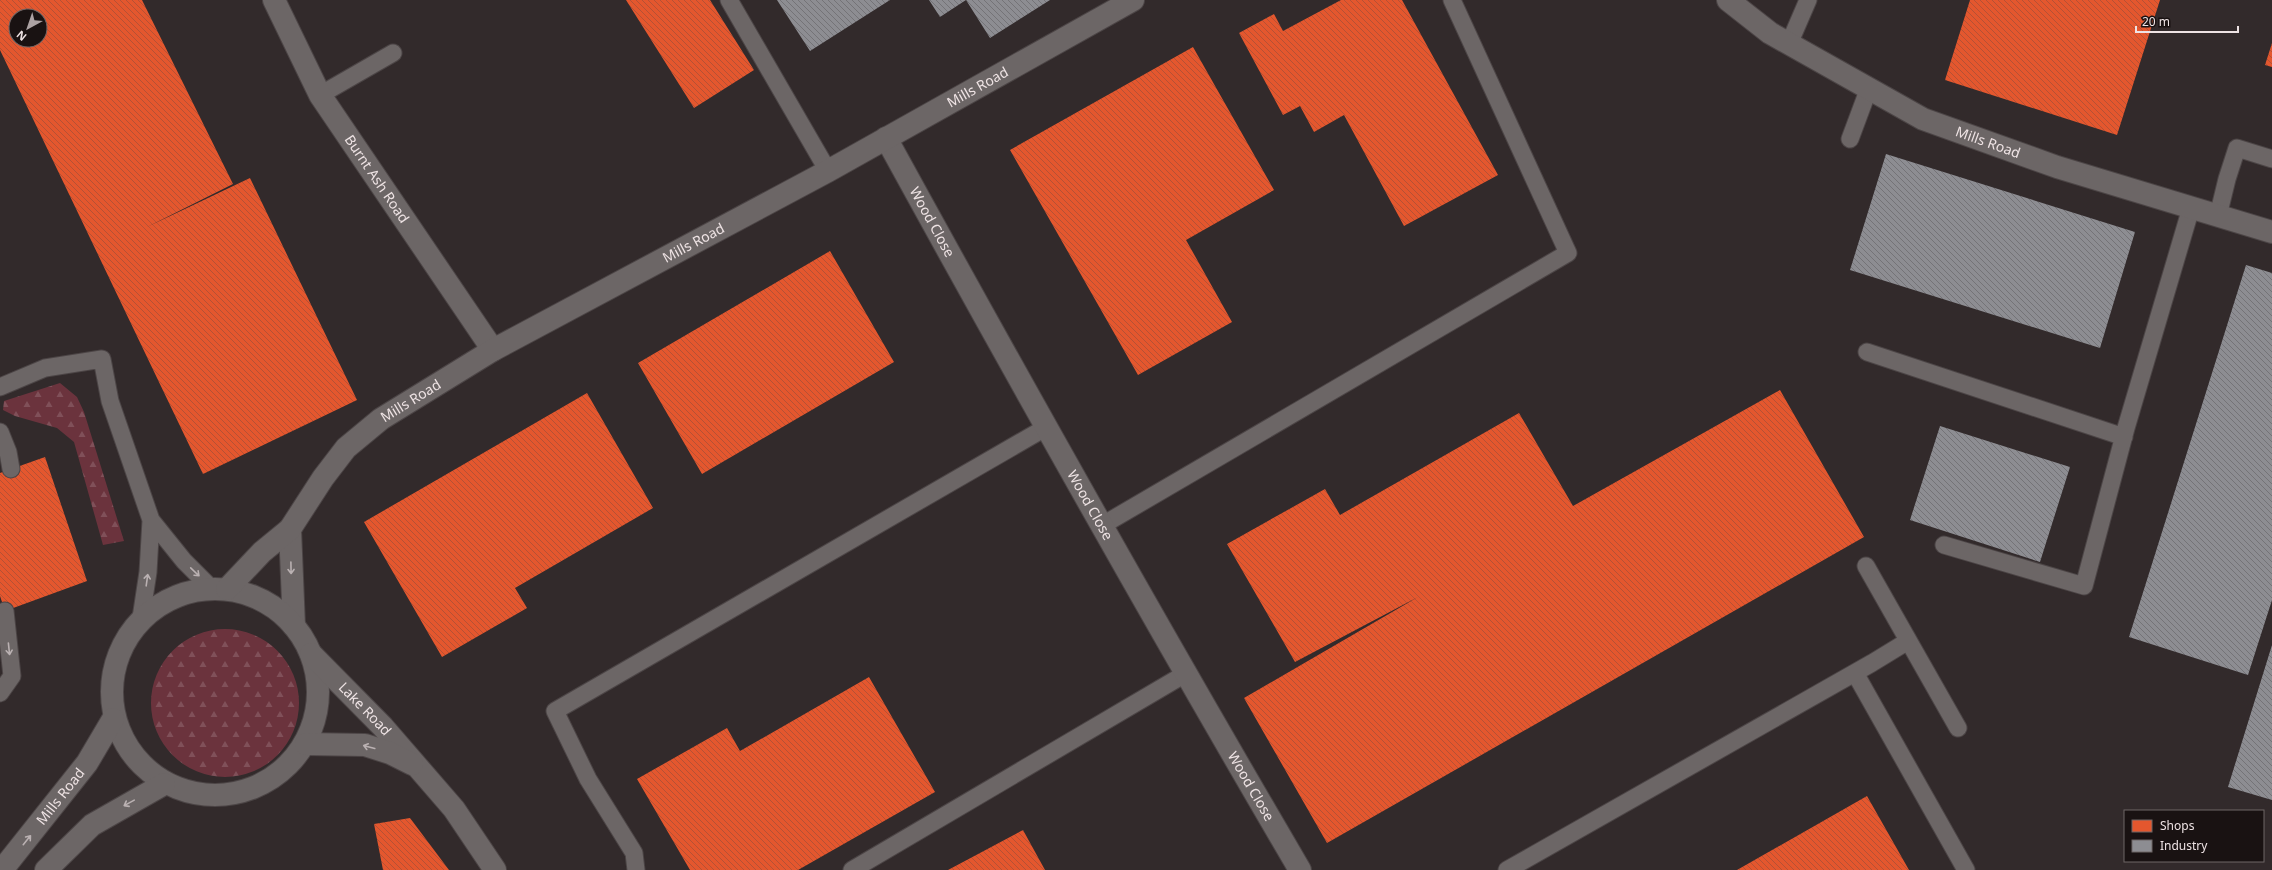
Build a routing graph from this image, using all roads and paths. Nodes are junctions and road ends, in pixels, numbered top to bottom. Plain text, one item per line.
1 (274, 0) edge
2 (729, 0) edge
3 (1133, 0) edge
4 (1452, 0) edge
5 (1728, 0) edge
6 (1808, 0) edge
7 (1789, 44) junction
8 (393, 53) dead end
9 (1869, 88) junction
10 (320, 95) junction
11 (886, 138) junction
12 (1850, 139) dead end
13 (2272, 159) edge
14 (828, 171) junction
15 (2191, 208) junction
16 (2218, 216) junction
17 (2272, 232) edge
18 (493, 350) junction
19 (1867, 352) dead end
20 (0, 387) edge
21 (1045, 428) junction
22 (0, 432) edge
23 (2124, 437) junction
24 (11, 469) dead end
25 (151, 520) junction
26 (1101, 526) junction
27 (290, 530) junction
28 (1944, 545) dead end
29 (1866, 566) dead end
30 (220, 589) junction
31 (5, 610) dead end
32 (142, 618) junction
33 (294, 626) junction
34 (1908, 641) junction
35 (310, 653) junction
36 (1855, 673) junction
37 (1185, 674) junction
38 (0, 693) edge
39 (113, 719) junction
40 (1958, 728) dead end
41 (306, 744) junction
42 (418, 767) junction
43 (164, 784) junction
44 (2, 870) edge
45 (46, 870) edge
46 (495, 870) edge
47 (636, 870) edge
48 (852, 870) edge
49 (1300, 870) edge
50 (1507, 870) edge
51 (1966, 870) edge

1 - 10 street, Burnt Ash Road
2 - 14 lane
3 - 11 street, Mills Road
4 - 26 lane
5 - 7 street, Mills Road
6 - 7 lane
7 - 9 street, Mills Road
8 - 10 lane
9 - 12 lane
9 - 15 street, Mills Road
10 - 18 street, Burnt Ash Road
11 - 14 street, Mills Road
11 - 21 street, Wood Close
13 - 16 lane
14 - 18 street, Mills Road
15 - 16 street, Mills Road
15 - 23 lane
16 - 17 street, Mills Road
18 - 27 street, Mills Road
19 - 23 lane
20 - 25 lane
21 - 26 street, Wood Close
21 - 47 lane
22 - 24 lane
23 - 28 lane
25 -> 30 lane
32 -> 25 lane
26 - 37 street, Wood Close
27 - 30 street, Mills Road
27 -> 33 street
29 - 34 lane
30 - 32 street
30 - 33 street
31 -> 38 lane
32 - 39 street
33 - 35 street
34 - 36 lane
34 - 40 lane
35 - 41 street
35 - 42 street, Lake Road
36 - 50 lane
36 - 51 lane
37 - 48 lane
37 - 49 street, Wood Close
39 - 43 street
44 -> 39 street, Mills Road
42 -> 41 street, Lake Road
41 - 43 street
42 - 46 street, Lake Road
43 -> 45 street

